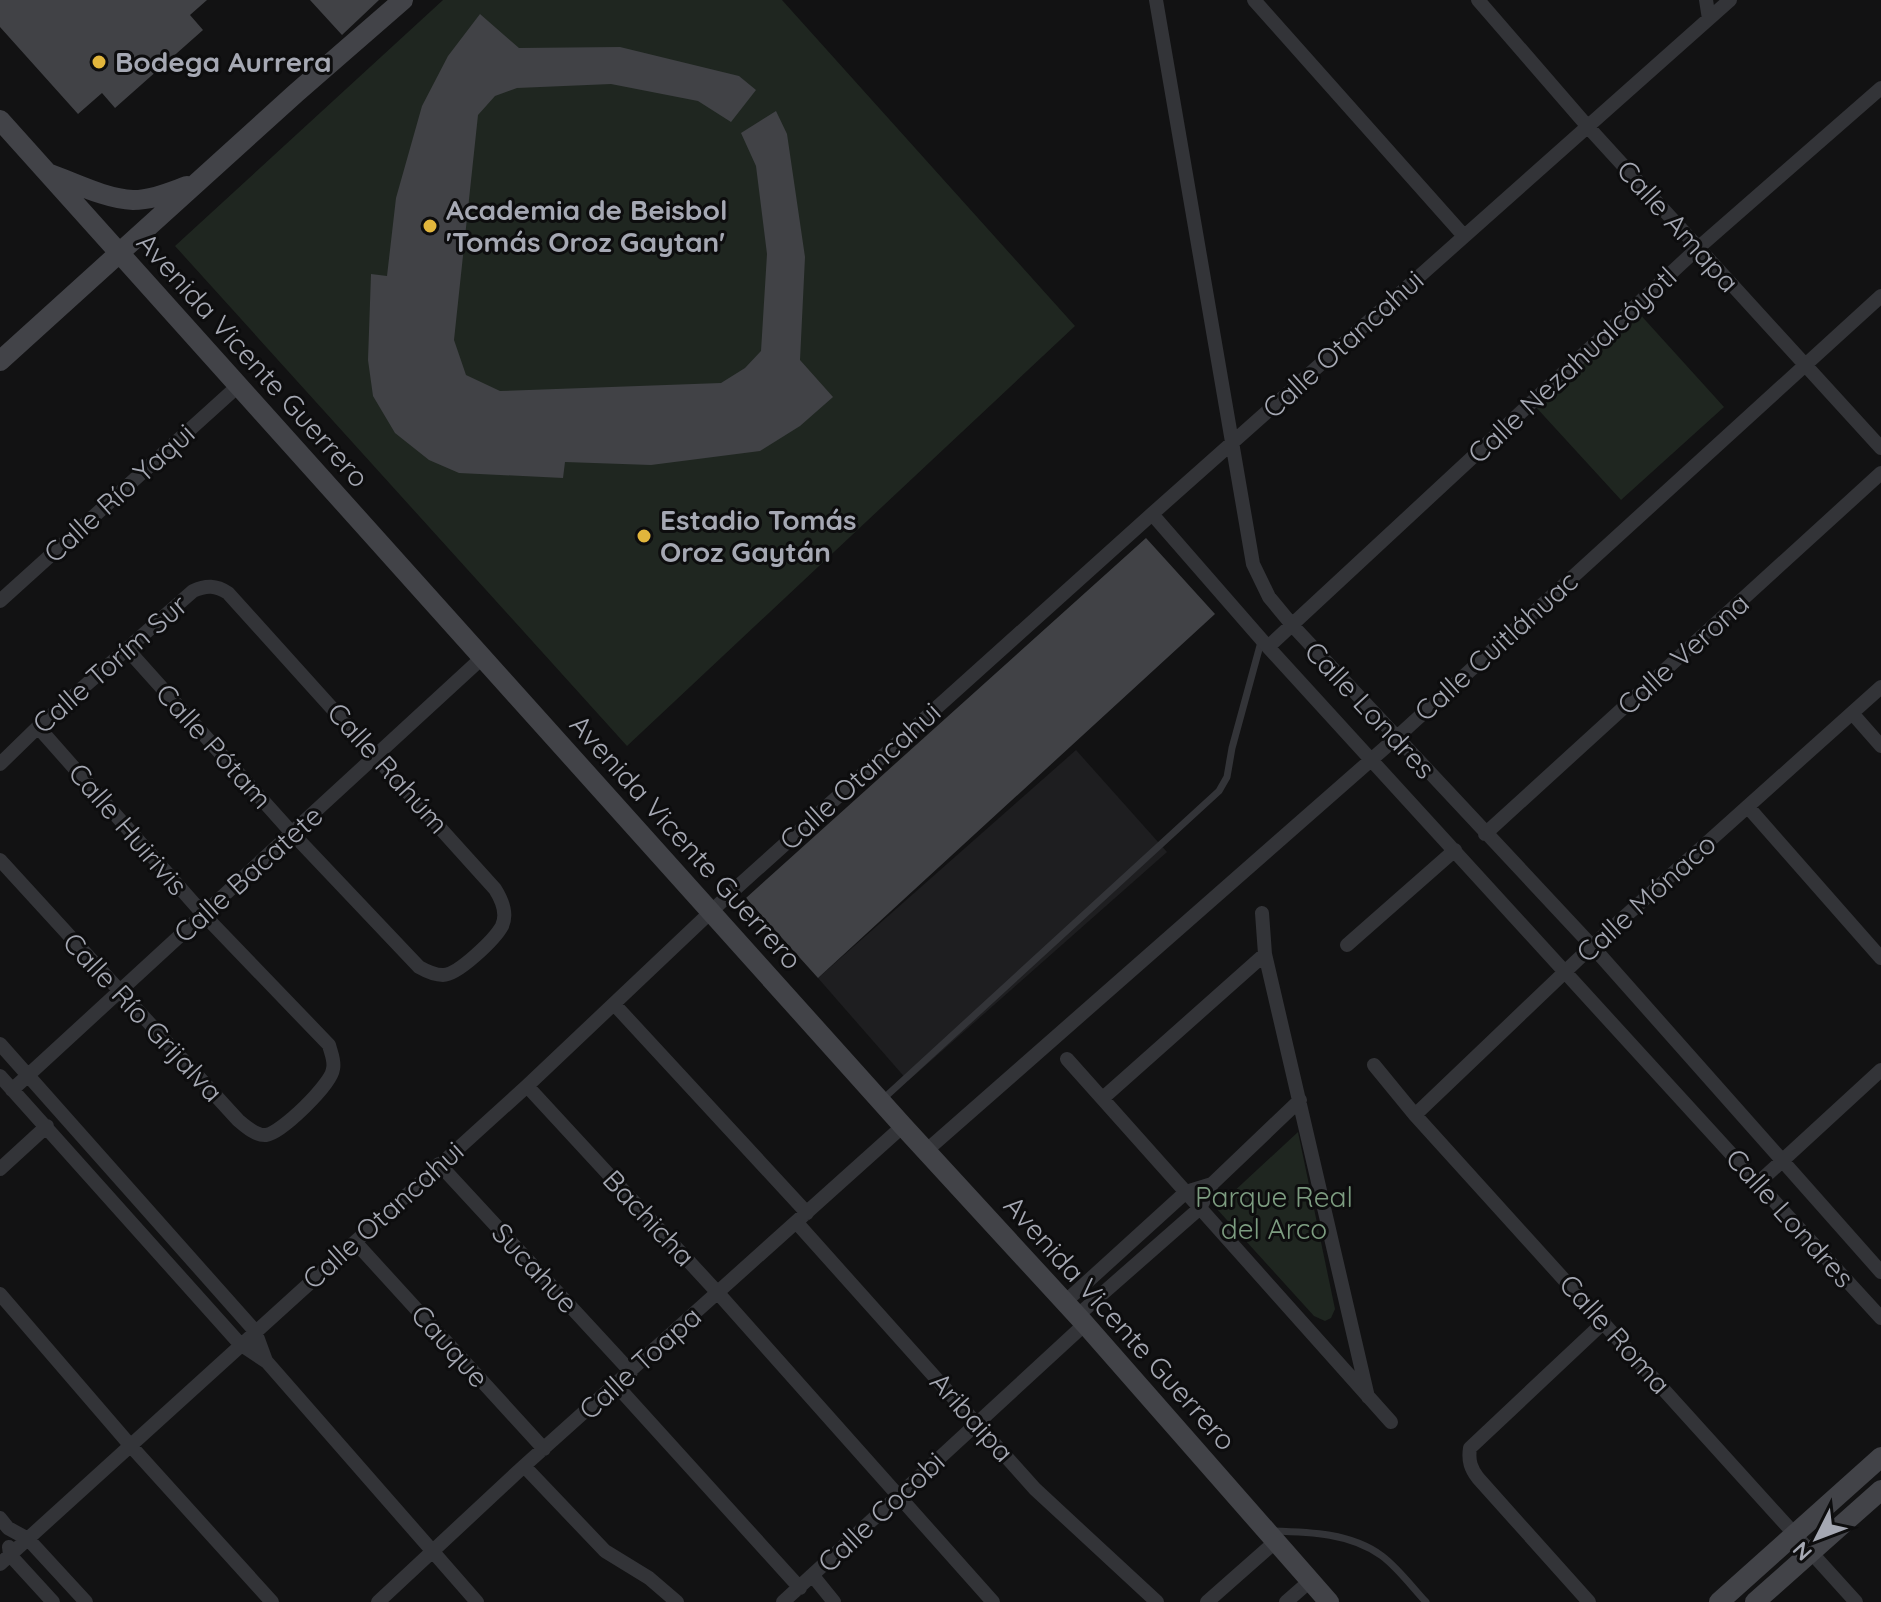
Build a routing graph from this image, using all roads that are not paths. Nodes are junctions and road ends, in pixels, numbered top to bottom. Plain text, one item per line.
1 (403, 0) edge
2 (1156, 0) edge
3 (1254, 0) edge
4 (1478, 0) edge
5 (1706, 0) edge
6 (1730, 0) edge
7 (1709, 19) junction
8 (1881, 88) edge
9 (0, 120) edge
10 (1589, 128) junction
11 (49, 174) junction
12 (199, 182) junction
13 (1464, 236) junction
14 (1698, 248) junction
15 (119, 254) junction
16 (1881, 296) edge
17 (0, 361) edge
18 (1804, 364) junction
19 (238, 386) junction
20 (1232, 444) junction
21 (1881, 448) edge
22 (1881, 473) edge
23 (1152, 514) junction
24 (228, 593) joint
25 (0, 601) edge
26 (1293, 626) junction
27 (1265, 643) junction
28 (127, 649) junction
29 (483, 657) junction
30 (1881, 687) edge
31 (1852, 713) junction
32 (38, 727) junction
33 (1396, 738) junction
34 (1881, 746) edge
35 (378, 756) junction
36 (1371, 759) junction
37 (0, 764) edge
38 (1748, 807) junction
39 (292, 833) junction
40 (1485, 834) junction
41 (1455, 850) junction
42 (0, 860) edge
43 (711, 912) junction
44 (1262, 913) dead end
45 (204, 915) junction
46 (1347, 945) dead end
47 (1592, 946) junction
48 (478, 953) joint
49 (1265, 954) junction
50 (1881, 958) edge
51 (1566, 970) junction
52 (117, 991) junction
53 (614, 1004) junction
54 (0, 1044) edge
55 (1067, 1059) dead end
56 (1374, 1065) dead end
57 (1881, 1070) edge
58 (28, 1075) junction
59 (0, 1076) edge
60 (527, 1086) junction
61 (12, 1090) junction
62 (1103, 1098) junction
63 (881, 1100) junction
64 (1300, 1100) junction
65 (298, 1112) joint
66 (1415, 1115) junction
67 (47, 1126) junction
68 (903, 1126) junction
69 (927, 1150) junction
70 (1782, 1161) junction
71 (439, 1164) junction
72 (0, 1169) edge
73 (1758, 1183) junction
74 (1212, 1184) junction
75 (1186, 1192) junction
76 (1200, 1208) junction
77 (802, 1218) junction
78 (356, 1243) junction
79 (1881, 1272) edge
80 (718, 1293) junction
81 (0, 1294) edge
82 (1076, 1314) junction
83 (1881, 1318) edge
84 (1604, 1322) junction
85 (255, 1331) junction
86 (240, 1344) junction
87 (267, 1362) junction
88 (631, 1372) junction
89 (616, 1385) junction
90 (1368, 1397) junction
91 (1391, 1422) dead end
92 (978, 1423) junction
93 (130, 1445) junction
94 (544, 1449) junction
95 (1881, 1457) edge
96 (524, 1466) junction
97 (1881, 1490) edge
98 (898, 1495) junction
99 (4, 1523) edge
100 (1795, 1533) junction
101 (1270, 1536) junction
102 (28, 1539) junction
103 (432, 1550) junction
104 (1811, 1552) junction
105 (5, 1559) edge
106 (813, 1576) junction
107 (1310, 1581) junction
108 (800, 1588) junction
109 (53, 1602) edge
110 (86, 1602) edge
111 (272, 1602) edge
112 (378, 1602) edge
113 (477, 1602) edge
114 (677, 1602) edge
115 (783, 1602) edge
116 (834, 1602) edge
117 (993, 1602) edge
118 (1157, 1602) edge
119 (1207, 1602) edge
120 (1286, 1602) edge
121 (1329, 1602) edge
122 (1426, 1602) edge
123 (1589, 1602) edge
124 (1719, 1602) edge
125 (1755, 1602) edge
126 (1856, 1602) edge

1 - 12 main road
2 - 20 street, Calle Londres
3 - 13 street
4 - 10 street, Calle Amapa
5 - 7 street
6 - 7 street, Calle Otancahui
7 - 10 street, Calle Otancahui
8 - 14 street, Calle Nezahualcóyotl
9 - 11 main road, Avenida Vicente Guerrero
10 - 13 street, Calle Otancahui
10 - 14 street, Calle Amapa
11 - 12 main road
11 - 15 main road, Avenida Vicente Guerrero
12 - 15 main road
13 - 20 street, Calle Otancahui
14 - 18 street, Calle Amapa
14 - 26 street, Calle Nezahualcóyotl
15 - 17 main road
15 - 19 main road, Avenida Vicente Guerrero
16 - 18 street, Calle Cuitláhuac
18 - 21 street, Calle Amapa
18 - 33 street, Calle Cuitláhuac
19 - 25 street, Calle Río Yaqui
19 - 29 main road, Avenida Vicente Guerrero
20 - 23 street, Calle Otancahui
20 - 26 street, Calle Londres
22 - 40 street, Calle Verona
23 - 27 street, Calle Londres
23 - 43 street, Calle Otancahui
24 - 28 street, Calle Torím Sur
24 - 35 street, Calle Rahúm
26 - 27 street, Calle Nezahualcóyotl
26 - 33 street, Calle Londres
27 - 36 street, Calle Londres
27 - 63 lane
28 - 32 street, Calle Torím Sur
28 - 39 street, Calle Pótam
29 - 35 street, Calle Bacatete
29 - 43 main road, Avenida Vicente Guerrero
30 - 31 street, Calle Mónaco
31 - 34 street
31 - 38 street, Calle Mónaco
32 - 37 street, Calle Torím Sur
32 - 45 street, Calle Huirivis
33 - 36 street, Calle Cuitláhuac
33 - 40 street, Calle Londres
35 - 39 street, Calle Bacatete
35 - 48 street, Calle Rahúm
36 - 41 street, Calle Londres
36 - 69 street, Calle Cuitláhuac
38 - 47 street, Calle Mónaco
38 - 50 street
39 - 45 street, Calle Bacatete
39 - 48 street, Calle Pótam
40 - 47 street, Calle Londres
41 - 46 street
41 - 51 street, Calle Londres
42 - 52 street, Calle Río Grijalva
43 - 53 street, Calle Otancahui
43 - 63 main road, Avenida Vicente Guerrero
44 - 49 street
45 - 52 street, Calle Bacatete
45 - 65 street, Calle Huirivis
47 - 51 street, Calle Mónaco
47 - 70 street, Calle Londres
49 - 62 street
49 - 64 street
51 - 66 street, Calle Mónaco
51 - 73 street, Calle Londres
52 - 58 street, Calle Bacatete
52 - 65 street, Calle Río Grijalva
53 - 60 street, Calle Otancahui
53 - 77 street, Aribaipa
54 - 58 street
55 - 62 street
56 - 66 street, Calle Roma
57 - 70 street
58 - 61 street, Calle Bacatete
58 - 85 street
59 - 61 street
60 - 71 street, Calle Otancahui
60 - 80 street, Bachicha
61 - 67 street
62 - 75 street
63 - 68 main road, Avenida Vicente Guerrero
64 - 74 street
64 - 90 street
66 - 84 street, Calle Roma
67 - 72 street
67 - 86 street
68 - 69 main road, Avenida Vicente Guerrero
68 - 77 street, Calle Toapa
69 - 82 main road, Avenida Vicente Guerrero
70 - 73 street
70 - 79 street, Calle Londres
71 - 78 street, Calle Otancahui
71 - 88 street, Sucahue
73 - 83 street, Calle Londres
74 - 75 street
74 - 76 street
75 - 76 street
75 - 82 street
76 - 82 street
76 - 90 street
77 - 80 street, Calle Toapa
77 - 92 street, Aribaipa
78 - 85 street, Calle Otancahui
78 - 94 street, Cauque
80 - 88 street, Calle Toapa
80 - 98 street, Bachicha
81 - 93 street
82 - 92 street, Calle Cocobi
82 - 101 main road, Avenida Vicente Guerrero
84 - 100 street, Calle Roma
84 - 123 street
85 - 86 street, Calle Otancahui
85 - 87 street
86 - 87 street
86 - 93 street, Calle Otancahui
87 - 103 street
88 - 89 street, Calle Toapa
89 - 94 street, Calle Toapa
89 - 108 street
90 - 91 street
92 - 98 street, Calle Cocobi
92 - 118 street, Aribaipa
93 - 102 street, Calle Otancahui
93 - 111 street
94 - 96 street, Calle Toapa
95 - 100 main road
96 - 103 street, Calle Toapa
96 - 114 street
97 - 104 main road
98 - 106 street, Calle Cocobi
98 - 117 street, Bachicha
99 - 102 street
99 - 105 street
100 - 104 street, Calle Roma
100 - 124 main road
101 - 107 main road, Avenida Vicente Guerrero
101 - 119 street
101 - 122 lane
102 - 105 street, Calle Otancahui
102 - 110 street
103 - 112 street, Calle Toapa
103 - 113 street
104 - 125 main road
104 - 126 street, Calle Roma
105 - 109 street
106 - 108 street, Calle Cocobi
106 - 116 street
107 - 120 street
107 - 121 main road, Avenida Vicente Guerrero
108 - 115 street, Calle Cocobi

